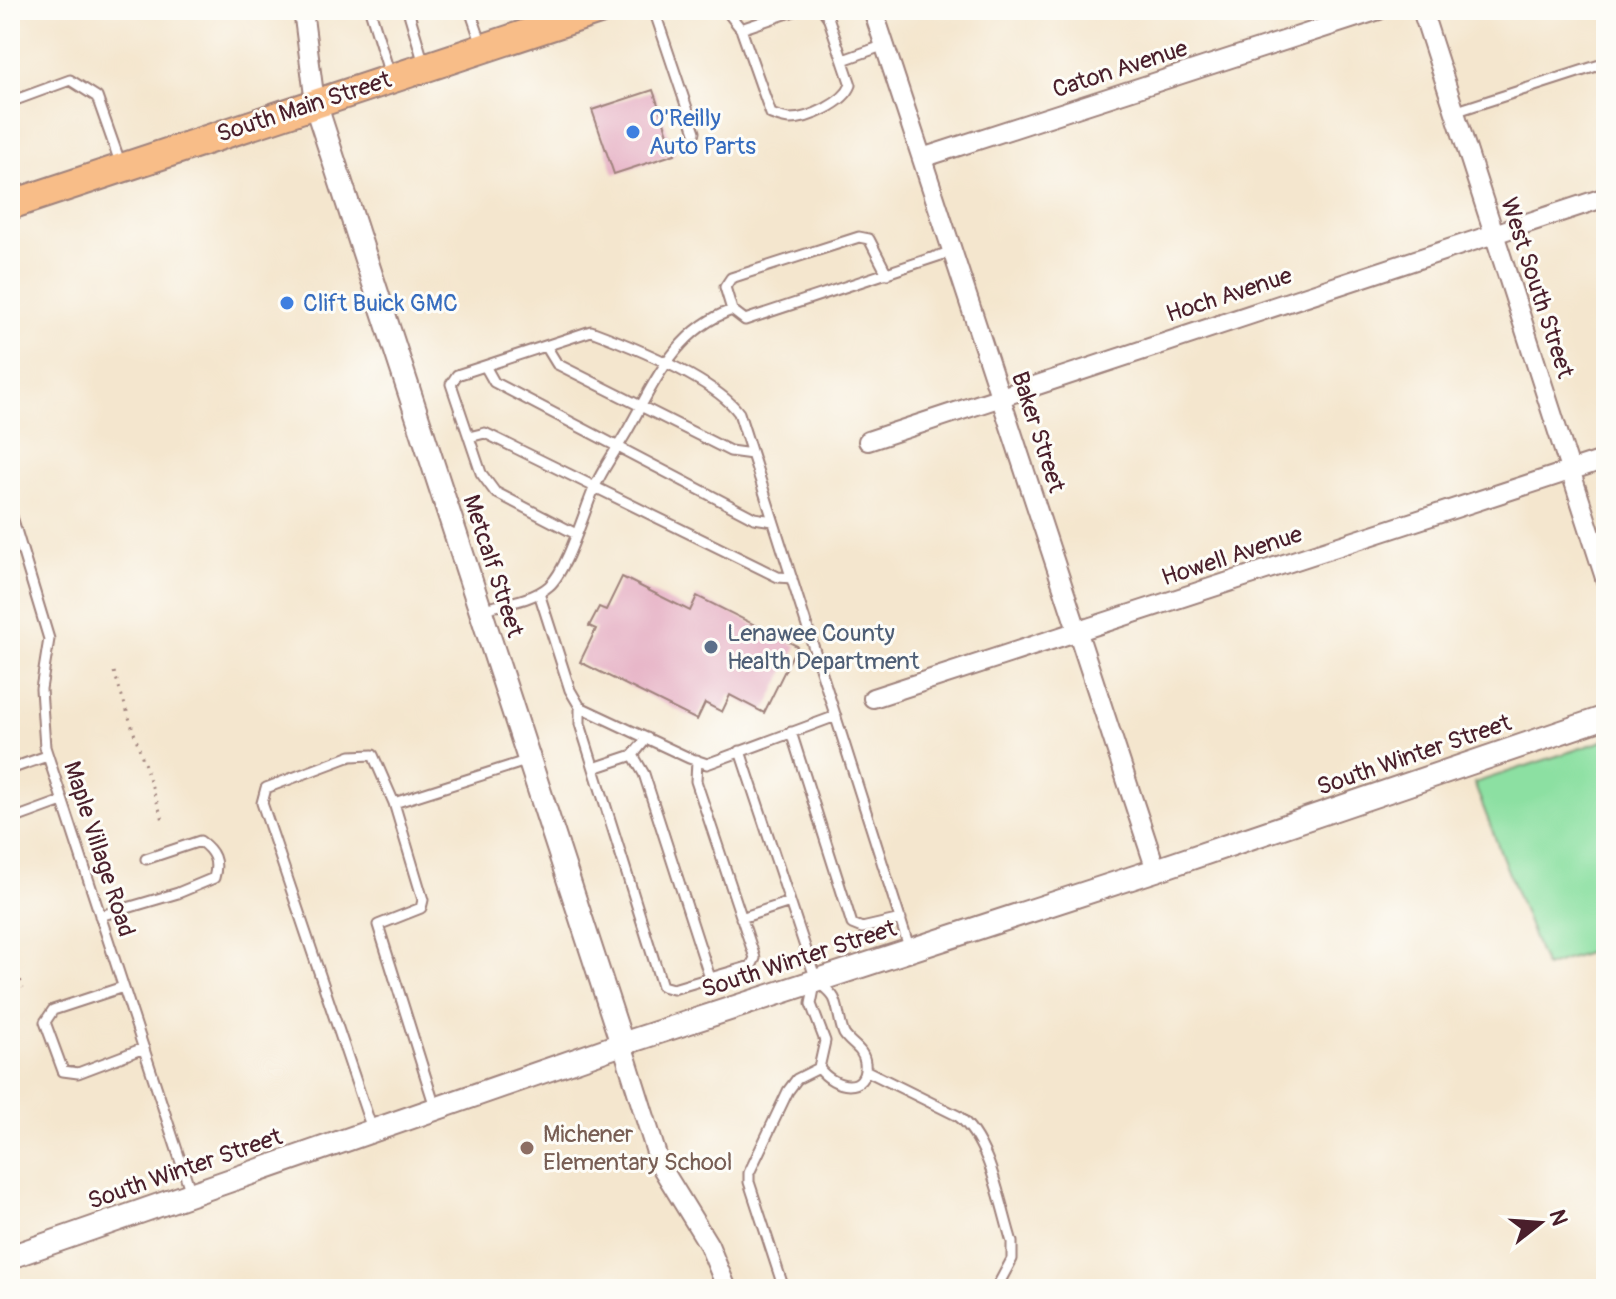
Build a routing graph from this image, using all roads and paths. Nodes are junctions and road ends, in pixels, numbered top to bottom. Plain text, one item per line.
1 (303, 10) edge
2 (370, 10) edge
3 (408, 10) edge
4 (470, 10) edge
5 (599, 10) edge
6 (654, 10) edge
7 (726, 10) edge
8 (797, 10) edge
9 (823, 10) edge
10 (873, 10) edge
11 (1379, 10) edge
12 (1422, 10) edge
13 (741, 29) junction
14 (885, 45) junction
15 (483, 48) junction
16 (843, 60) junction
17 (1606, 63) edge
18 (425, 67) junction
19 (391, 78) junction
20 (10, 102) edge
21 (315, 103) junction
22 (1454, 112) junction
23 (695, 132) dead end
24 (922, 158) junction
25 (122, 168) junction
26 (1606, 197) edge
27 (10, 205) edge
28 (1493, 234) junction
29 (953, 251) junction
30 (887, 274) junction
31 (732, 310) junction
32 (546, 346) junction
33 (665, 363) junction
34 (485, 366) junction
35 (1001, 395) junction
36 (641, 407) junction
37 (469, 437) junction
38 (868, 441) dead end
39 (619, 446) junction
40 (752, 454) junction
41 (1606, 459) edge
42 (1571, 470) junction
43 (594, 487) junction
44 (10, 510) edge
45 (773, 521) junction
46 (576, 534) junction
47 (792, 578) junction
48 (1606, 581) edge
49 (539, 593) junction
50 (480, 610) junction
51 (1078, 632) junction
52 (114, 672) dead end
53 (873, 698) dead end
54 (580, 707) junction
55 (836, 716) junction
56 (1606, 717) edge
57 (791, 732) junction
58 (647, 738) junction
59 (740, 751) junction
60 (633, 755) junction
61 (47, 756) junction
62 (529, 760) junction
63 (697, 760) junction
64 (594, 768) junction
65 (10, 769) edge
66 (62, 801) junction
67 (394, 803) junction
68 (10, 820) edge
69 (163, 820) dead end
70 (146, 859) dead end
71 (1156, 870) junction
72 (790, 902) junction
73 (100, 916) junction
74 (741, 918) junction
75 (901, 919) junction
76 (10, 950) edge
77 (910, 950) junction
78 (710, 978) junction
79 (816, 980) junction
80 (123, 987) junction
81 (23, 988) dead end
82 (845, 1036) junction
83 (825, 1041) junction
84 (622, 1044) junction
85 (144, 1048) junction
86 (819, 1068) junction
87 (865, 1070) junction
88 (435, 1107) junction
89 (372, 1130) junction
90 (192, 1194) junction
91 (10, 1257) edge
92 (727, 1289) edge
93 (784, 1289) edge
94 (996, 1289) edge

1 - 21 street
2 - 19 lane
3 - 18 lane
4 - 15 lane
5 - 15 main road, South Main Street
6 - 23 lane
7 - 13 lane
8 - 13 lane
9 - 16 lane
10 - 14 street, Baker Street
11 - 24 street, Caton Avenue
12 - 22 street, West South Street
13 - 16 lane
14 - 16 lane
14 - 24 street, Baker Street
15 - 18 main road, South Main Street
17 - 22 lane
18 - 19 main road, South Main Street
19 - 21 main road, South Main Street
20 - 25 lane
21 - 25 main road, South Main Street
21 - 50 street, Metcalf Street
22 - 28 street, West South Street
24 - 29 street, Baker Street
25 - 27 main road, South Main Street
26 - 28 street, Hoch Avenue
28 - 35 street, Hoch Avenue
28 - 42 street, West South Street
29 - 30 lane
29 - 35 street, Baker Street
30 - 31 lane
30 - 31 lane
31 - 33 lane
32 - 33 lane
32 - 34 lane
32 - 36 lane
33 - 36 lane
33 - 40 lane
34 - 37 lane
34 - 39 lane
35 - 38 street, Hoch Avenue
35 - 51 street, Baker Street
36 - 39 lane
36 - 40 lane
37 - 43 lane
37 - 46 lane
39 - 43 lane
39 - 45 lane
40 - 45 lane
41 - 42 street, Howell Avenue
42 - 48 street, West South Street
42 - 51 street, Howell Avenue
43 - 46 lane
43 - 47 lane
44 - 61 lane, Maple Village Road
45 - 47 lane
46 - 49 lane
47 - 55 lane
49 - 50 lane
49 - 54 lane
50 - 62 street, Metcalf Street
51 - 53 street, Howell Avenue
51 - 71 street, Baker Street
52 - 69 path
54 - 58 lane
54 - 64 lane
55 - 57 lane
55 - 75 lane
56 - 71 street, South Winter Street
57 - 59 lane
57 - 75 lane
58 - 60 lane
58 - 63 lane
59 - 63 lane
59 - 72 lane
60 - 64 lane
60 - 78 lane
61 - 65 lane
61 - 66 lane, Maple Village Road
62 - 67 lane
62 - 84 street, Metcalf Street
63 - 74 lane
64 - 78 lane
66 - 68 lane
66 - 73 lane, Maple Village Road
67 - 88 lane
67 - 89 lane
70 - 73 lane
71 - 77 street, South Winter Street
72 - 74 lane
72 - 79 lane
73 - 80 lane, Maple Village Road
74 - 78 lane
75 - 77 lane
76 - 81 path
77 - 79 street, South Winter Street
79 - 82 lane
79 - 83 lane
79 - 84 street, South Winter Street
80 - 85 lane, Maple Village Road
80 - 85 lane
82 - 83 lane
82 - 87 lane
83 - 86 lane
84 - 88 street, South Winter Street
84 - 92 street
85 - 90 lane, Maple Village Road
86 - 87 lane
86 - 93 lane
87 - 94 lane
88 - 89 street, South Winter Street
89 - 90 street, South Winter Street
90 - 91 street, South Winter Street

